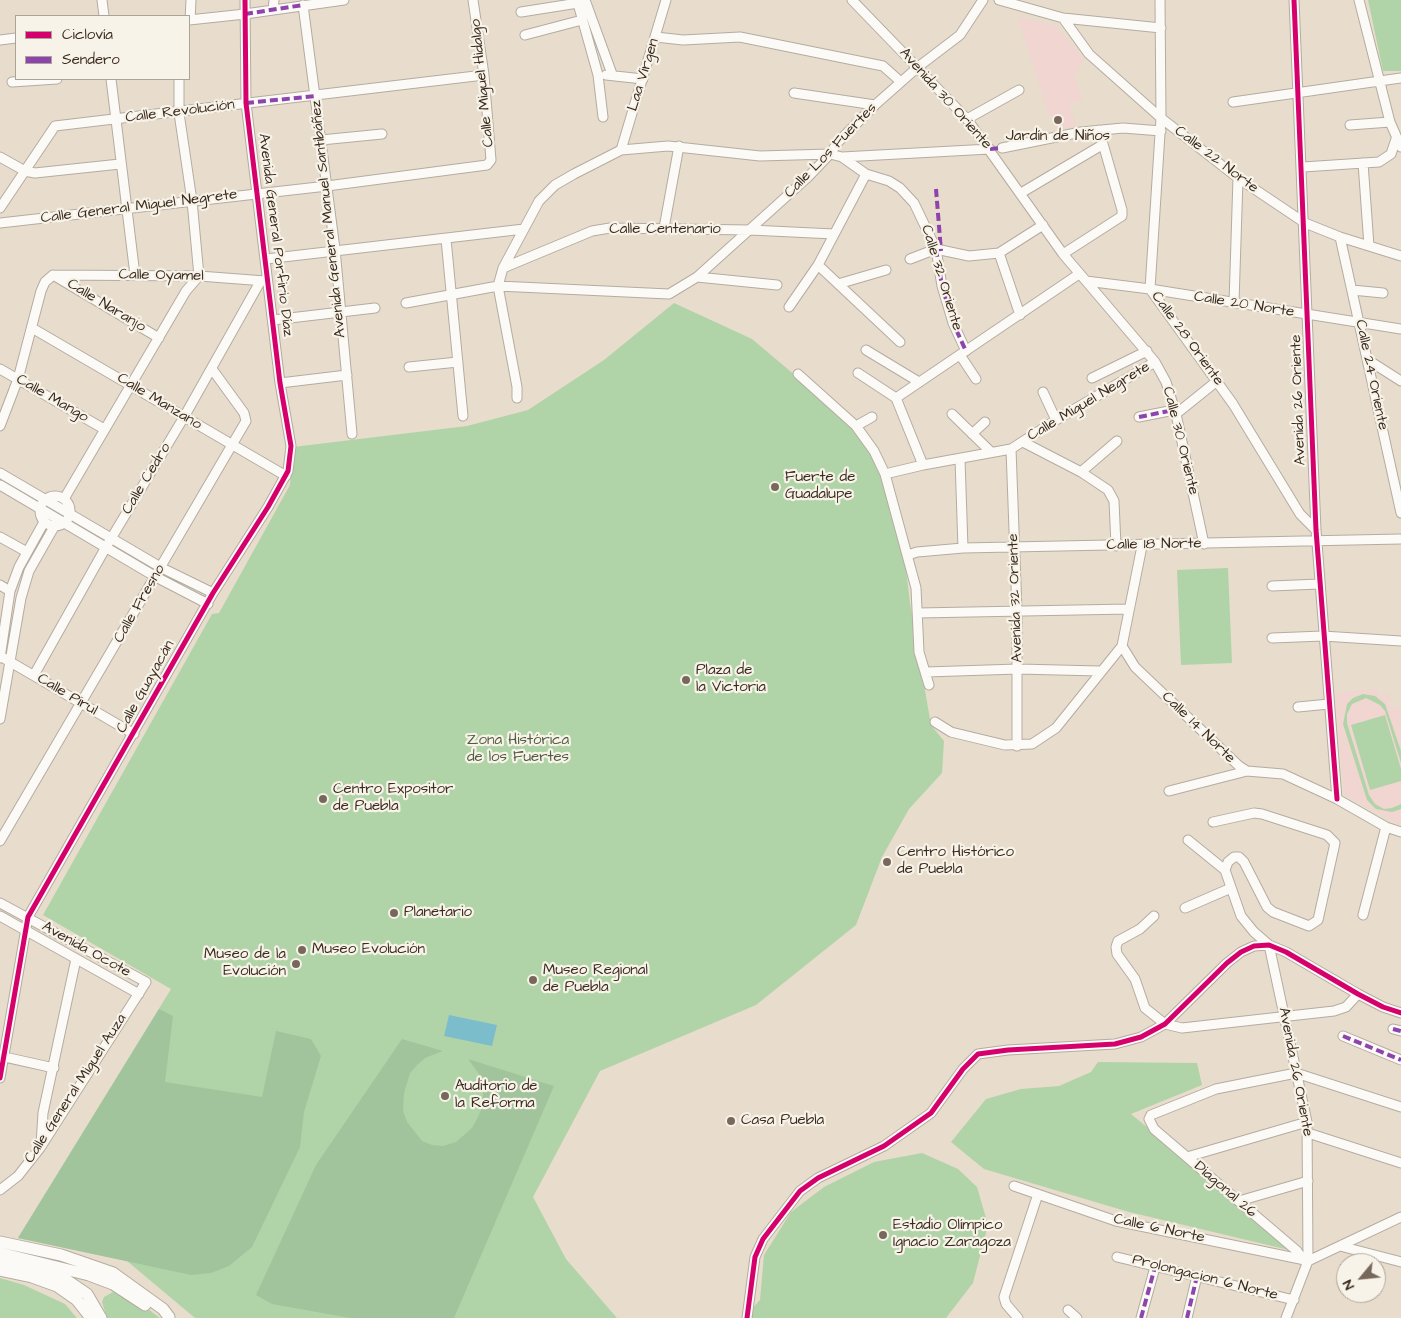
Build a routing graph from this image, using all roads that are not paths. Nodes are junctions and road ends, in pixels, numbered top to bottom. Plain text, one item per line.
1 (102, 0) edge
2 (191, 0) edge
3 (245, 0) edge
4 (274, 0) edge
5 (344, 0) edge
6 (474, 0) edge
7 (666, 0) edge
8 (852, 0) edge
9 (983, 0) edge
10 (1002, 0) edge
11 (1160, 0) edge
12 (1294, 0) edge
13 (1358, 0) edge
14 (580, 1) edge
15 (303, 5) junction
16 (274, 10) junction
17 (521, 12) dead end
18 (245, 14) junction
19 (104, 15) edge
20 (190, 15) edge
21 (1062, 18) junction
22 (190, 20) edge
23 (582, 20) junction
24 (1161, 28) junction
25 (525, 35) dead end
26 (598, 35) junction
27 (656, 36) junction
28 (588, 37) junction
29 (15, 38) edge
30 (0, 40) edge
31 (918, 67) junction
32 (612, 74) junction
33 (484, 75) junction
34 (598, 75) junction
35 (643, 78) junction
36 (1401, 78) edge
37 (42, 80) edge
38 (111, 80) edge
39 (179, 80) edge
40 (12, 82) dead end
41 (901, 82) junction
42 (1380, 82) junction
43 (1019, 90) dead end
44 (794, 92) dead end
45 (1298, 94) junction
46 (316, 96) junction
47 (1233, 102) dead end
48 (246, 103) junction
49 (875, 105) junction
50 (179, 113) junction
51 (603, 117) dead end
52 (1162, 118) junction
53 (116, 120) junction
54 (967, 120) junction
55 (1390, 122) junction
56 (1350, 126) dead end
57 (1099, 130) junction
58 (1161, 131) junction
59 (382, 134) dead end
60 (321, 140) junction
61 (1398, 143) edge
62 (1102, 145) junction
63 (679, 146) junction
64 (1002, 148) dead end
65 (990, 149) junction
66 (621, 150) junction
67 (830, 154) junction
68 (0, 157) edge
69 (842, 157) junction
70 (1363, 163) junction
71 (120, 164) junction
72 (487, 165) joint
73 (1303, 167) junction
74 (25, 171) junction
75 (866, 174) junction
76 (1238, 178) junction
77 (327, 186) junction
78 (257, 193) junction
79 (1021, 193) junction
80 (192, 201) junction
81 (0, 208) edge
82 (125, 209) junction
83 (1305, 222) junction
84 (0, 223) edge
85 (1043, 225) junction
86 (664, 228) junction
87 (524, 229) junction
88 (750, 230) junction
89 (834, 234) junction
90 (1340, 237) junction
91 (446, 239) junction
92 (1369, 246) junction
93 (335, 249) junction
94 (936, 249) junction
95 (999, 253) junction
96 (1063, 254) junction
97 (1401, 256) edge
98 (266, 258) junction
99 (910, 259) dead end
100 (818, 265) junction
101 (503, 268) junction
102 (886, 270) dead end
103 (53, 274) junction
104 (135, 275) junction
105 (199, 276) junction
106 (698, 277) junction
107 (1083, 278) junction
108 (264, 281) junction
109 (838, 284) junction
110 (777, 285) dead end
111 (498, 286) junction
112 (1150, 289) junction
113 (1352, 290) junction
114 (1383, 293) dead end
115 (451, 296) junction
116 (406, 303) dead end
117 (1234, 303) junction
118 (789, 307) dead end
119 (375, 308) dead end
120 (340, 311) junction
121 (1020, 315) junction
122 (1309, 315) junction
123 (273, 320) junction
124 (1360, 323) junction
125 (32, 328) junction
126 (1401, 330) edge
127 (159, 338) junction
128 (900, 342) dead end
129 (866, 350) dead end
130 (1147, 351) junction
131 (963, 353) junction
132 (1368, 360) junction
133 (458, 362) junction
134 (1156, 362) junction
135 (409, 367) dead end
136 (0, 369) edge
137 (212, 369) junction
138 (858, 373) dead end
139 (798, 374) dead end
140 (347, 375) junction
141 (1092, 378) dead end
142 (18, 379) junction
143 (976, 379) dead end
144 (1217, 381) junction
145 (1401, 381) edge
146 (919, 382) junction
147 (280, 383) junction
148 (130, 384) junction
149 (1043, 392) dead end
150 (516, 398) dead end
151 (896, 398) junction
152 (1175, 412) junction
153 (952, 414) dead end
154 (463, 416) dead end
155 (184, 417) junction
156 (872, 417) dead end
157 (1139, 417) dead end
158 (1056, 420) junction
159 (985, 422) dead end
160 (0, 426) edge
161 (856, 426) junction
162 (104, 429) junction
163 (352, 434) dead end
164 (972, 434) junction
165 (1117, 441) dead end
166 (1023, 442) junction
167 (233, 445) junction
168 (1011, 449) junction
169 (991, 452) junction
170 (960, 459) junction
171 (923, 465) junction
172 (1081, 472) junction
173 (0, 473) edge
174 (287, 473) junction
175 (885, 474) junction
176 (0, 485) edge
177 (64, 499) junction
178 (45, 500) junction
179 (40, 509) junction
180 (70, 514) junction
181 (1401, 514) edge
182 (44, 522) junction
183 (64, 523) junction
184 (54, 527) junction
185 (1316, 530) junction
186 (0, 537) edge
187 (112, 538) junction
188 (1401, 539) edge
189 (1317, 540) junction
190 (1204, 544) junction
191 (1116, 546) junction
192 (1142, 546) junction
193 (106, 547) junction
194 (963, 548) junction
195 (1015, 548) junction
196 (27, 552) junction
197 (908, 555) junction
198 (19, 567) junction
199 (162, 568) junction
200 (29, 571) junction
201 (156, 578) junction
202 (1319, 584) junction
203 (0, 585) edge
204 (1272, 586) dead end
205 (10, 591) junction
206 (213, 593) junction
207 (208, 604) junction
208 (1129, 608) junction
209 (1017, 611) junction
210 (918, 613) junction
211 (1323, 636) junction
212 (1272, 638) dead end
213 (1401, 641) edge
214 (1122, 646) junction
215 (0, 657) edge
216 (10, 662) junction
217 (1018, 669) junction
218 (926, 672) junction
219 (1099, 672) junction
220 (34, 675) junction
221 (929, 685) dead end
222 (82, 704) junction
223 (1329, 704) junction
224 (1298, 707) dead end
225 (0, 718) edge
226 (935, 722) dead end
227 (134, 734) junction
228 (1017, 746) junction
229 (1247, 771) junction
230 (1169, 791) dead end
231 (1337, 798) junction
232 (1213, 822) dead end
233 (1386, 827) junction
234 (1401, 832) edge
235 (1188, 840) dead end
236 (0, 841) edge
237 (1225, 870) junction
238 (1230, 888) junction
239 (0, 903) edge
240 (1184, 908) dead end
241 (1363, 915) dead end
242 (0, 916) edge
243 (1154, 916) dead end
244 (28, 917) junction
245 (26, 931) junction
246 (1269, 945) junction
247 (76, 959) junction
248 (146, 982) joint
249 (139, 994) junction
250 (1358, 994) junction
251 (1401, 1013) edge
252 (1284, 1017) junction
253 (1165, 1024) junction
254 (1343, 1036) dead end
255 (2, 1056) edge
256 (1401, 1060) edge
257 (54, 1068) junction
258 (1296, 1073) junction
259 (0, 1078) edge
260 (1401, 1107) edge
261 (1307, 1122) junction
262 (1308, 1133) junction
263 (40, 1148) junction
264 (1186, 1157) junction
265 (1401, 1163) edge
266 (1308, 1181) junction
267 (1014, 1186) dead end
268 (0, 1190) edge
269 (1038, 1194) junction
270 (1239, 1201) junction
271 (1401, 1217) edge
272 (0, 1242) edge
273 (1340, 1246) junction
274 (0, 1253) edge
275 (1117, 1257) dead end
276 (1306, 1260) junction
277 (0, 1262) edge
278 (1401, 1262) edge
279 (1155, 1267) junction
280 (0, 1270) edge
281 (1197, 1276) junction
282 (1294, 1300) junction
283 (1068, 1310) dead end
284 (170, 1317) edge
285 (91, 1318) edge
286 (101, 1318) edge
287 (747, 1318) edge
288 (1018, 1318) edge
289 (1077, 1318) edge
290 (1141, 1318) edge
291 (1187, 1318) edge
292 (1286, 1318) edge

1 - 19 street
2 - 20 street
3 - 18 street, Avenida General Porfirio Díaz
4 - 16 street
5 - 15 street
6 - 33 street, Calle Miguel Hidalgo
7 - 27 street, Laa Virgen
8 - 31 street, Avenida 30 Oriente
9 - 31 street, Calle Los Fuertes
10 - 21 street
11 - 24 street, Calle 28 Oriente
12 - 45 street, Avenida 26 Oriente
13 - 42 street
14 - 17 street
14 - 23 street
14 - 26 street
15 - 16 street
15 - 46 street, Avenida General Manuel Santibáñez
16 - 18 street
18 - 22 street
18 - 48 street, Avenida General Porfirio Díaz
21 - 24 street
21 - 52 street, Calle 22 Norte
23 - 25 street
23 - 28 street
24 - 52 street, Calle 28 Oriente
26 - 28 street
26 - 32 street
27 - 35 street, Laa Virgen
27 - 41 street
28 - 34 street
29 - 30 street
31 - 41 street, Calle Los Fuertes
31 - 54 street, Avenida 30 Oriente
32 - 34 street
32 - 35 street
33 - 46 street, Calle Revolución
33 - 72 street, Calle Miguel Hidalgo
34 - 51 street
35 - 66 street, Laa Virgen
36 - 42 street
37 - 40 street
38 - 53 street
39 - 50 street
41 - 49 street, Calle Los Fuertes
42 - 45 street
42 - 55 street
43 - 54 street
44 - 49 street
45 - 47 street
45 - 73 street, Avenida 26 Oriente
46 - 48 street, Calle Revolución
46 - 60 street, Avenida General Manuel Santibáñez
48 - 50 street, Calle Revolución
48 - 78 street, Avenida General Porfirio Díaz
49 - 67 street, Calle Los Fuertes
50 - 53 street, Calle Revolución
50 - 80 street
52 - 58 street, Calle 28 Oriente
52 - 76 street, Calle 22 Norte
53 - 71 street
53 - 74 street, Calle Revolución
54 - 65 street, Avenida 30 Oriente
55 - 56 street
55 - 61 street
57 - 58 street
57 - 62 street
57 - 64 street
58 - 112 street, Calle 28 Oriente
59 - 60 street
60 - 77 street, Avenida General Manuel Santibáñez
61 - 70 street
62 - 79 street
62 - 96 street
63 - 66 street
63 - 67 street
63 - 86 street
65 - 69 street
65 - 79 street, Avenida 30 Oriente
66 - 87 street
67 - 69 street
67 - 88 street, Calle Los Fuertes
68 - 74 street
69 - 75 street, Calle 32 Oriente
70 - 73 street
70 - 92 street
71 - 74 street
71 - 82 street
72 - 77 street, Calle General Miguel Negrete
73 - 83 street, Avenida 26 Oriente
74 - 81 street
75 - 89 street
75 - 94 street, Calle 32 Oriente
76 - 83 street, Calle 22 Norte
76 - 117 street
77 - 78 street, Calle General Miguel Negrete
77 - 93 street, Avenida General Manuel Santibáñez
78 - 80 street, Calle General Miguel Negrete
78 - 98 street, Avenida General Porfirio Díaz
79 - 85 street, Avenida 30 Oriente
80 - 82 street, Calle General Miguel Negrete
80 - 105 street
82 - 84 street, Calle General Miguel Negrete
82 - 104 street
83 - 90 street, Calle 22 Norte
83 - 122 street, Avenida 26 Oriente
85 - 95 street
85 - 96 street, Avenida 30 Oriente
86 - 88 street, Calle Centenario
86 - 101 street, Calle Centenario
87 - 91 street
87 - 101 street
88 - 89 street, Calle Centenario
88 - 106 street, Calle Los Fuertes
89 - 100 street
90 - 92 street, Calle 22 Norte
90 - 113 street, Calle 24 Oriente
91 - 93 street
91 - 115 street
92 - 97 street, Calle 22 Norte
93 - 98 street
93 - 120 street, Avenida General Manuel Santibáñez
94 - 95 street
94 - 99 street
94 - 131 street, Calle 32 Oriente
95 - 121 street
96 - 107 street, Calle 30 Oriente
98 - 108 street, Avenida General Porfirio Díaz
100 - 109 street
100 - 118 street
101 - 111 street
102 - 109 street
103 - 104 street, Calle Oyamel
103 - 125 street
103 - 127 street, Calle Naranjo
104 - 105 street, Calle Oyamel
105 - 108 street, Calle Oyamel
105 - 127 street
106 - 110 street
106 - 111 street, Calle Los Fuertes
107 - 112 street, Calle 20 Norte
107 - 121 street
107 - 130 street, Calle 30 Oriente
108 - 123 street, Avenida General Porfirio Díaz
108 - 137 street, Calle Cedro
109 - 128 street
111 - 115 street
111 - 150 street
112 - 117 street, Calle 20 Norte
112 - 144 street, Calle 28 Oriente
113 - 114 street
113 - 124 street, Calle 24 Oriente
115 - 116 street
115 - 133 street
117 - 122 street, Calle 20 Norte
119 - 120 street
120 - 123 street
120 - 140 street, Avenida General Manuel Santibáñez
121 - 131 street
122 - 124 street, Calle 20 Norte
122 - 185 street, Avenida 26 Oriente
123 - 147 street, Avenida General Porfirio Díaz
124 - 126 street, Calle 20 Norte
124 - 132 street, Calle 24 Oriente
125 - 142 street
125 - 148 street, Calle Manzano
127 - 148 street
129 - 146 street
130 - 134 street, Calle 30 Oriente
130 - 141 street
131 - 143 street, Calle 32 Oriente
131 - 146 street
132 - 145 street
132 - 181 street, Calle 24 Oriente
133 - 135 street
133 - 154 street
134 - 152 street, Calle 30 Oriente
134 - 158 street, Calle Miguel Negrete
136 - 142 street, Calle Mango
137 - 155 street, Calle Cedro
137 - 167 street, Calle Fresno
138 - 151 street
139 - 161 street
140 - 147 street
140 - 163 street, Avenida General Manuel Santibáñez
142 - 160 street
142 - 162 street, Calle Mango
144 - 152 street
144 - 185 street, Calle 28 Oriente
146 - 151 street
147 - 174 street, Avenida General Porfirio Díaz
148 - 155 street, Calle Manzano
148 - 162 street
149 - 158 street
151 - 171 street
152 - 157 street
152 - 190 street, Calle 30 Oriente
153 - 164 street
155 - 167 street, Calle Manzano
155 - 187 street, Calle Cedro
156 - 161 street
158 - 166 street, Calle Miguel Negrete
159 - 164 street
161 - 175 street
162 - 177 street
164 - 169 street
165 - 172 street
166 - 168 street, Calle Miguel Negrete
166 - 172 street
167 - 174 street, Calle Manzano
167 - 199 street, Calle Fresno
168 - 169 street
168 - 195 street, Avenida 32 Oriente
169 - 170 street
170 - 171 street
170 - 194 street
171 - 175 street
172 - 191 street
173 - 178 street
174 - 206 street, Calle Guayacán
175 - 197 street
176 - 179 street
177 - 178 street
177 - 180 street
178 - 179 street
178 - 180 street
179 - 182 street
179 - 183 street
180 - 183 street
180 - 187 street
182 - 184 street
182 - 196 street
183 - 184 street
183 - 193 street
184 - 200 street
185 - 189 street, Avenida 26 Oriente
186 - 196 street
187 - 193 street, Calle Cedro
187 - 199 street
188 - 189 street, Calle 18 Norte
189 - 190 street, Calle 18 Norte
189 - 202 street, Avenida 26 Oriente
190 - 192 street, Calle 18 Norte
191 - 192 street, Calle 18 Norte
191 - 195 street, Calle 18 Norte
192 - 208 street
193 - 201 street
193 - 220 street, Calle Cedro
194 - 195 street, Calle 18 Norte
194 - 197 street, Calle 18 Norte
195 - 209 street, Avenida 32 Oriente
196 - 198 street
197 - 210 street
198 - 200 street
198 - 205 street
199 - 201 street, Calle Fresno
199 - 206 street
200 - 216 street
201 - 207 street
201 - 222 street, Calle Fresno
202 - 204 street
202 - 211 street, Avenida 26 Oriente
203 - 205 street
205 - 215 street
206 - 207 street, Calle Guayacán
207 - 227 street, Calle Guayacán
208 - 209 street
208 - 214 street
209 - 210 street
209 - 217 street, Avenida 32 Oriente
210 - 218 street
211 - 212 street
211 - 213 street
211 - 223 street, Avenida 26 Oriente
214 - 219 street
214 - 229 street, Calle 14 Norte
215 - 216 street, Calle Pirul
216 - 220 street, Calle Pirul
216 - 225 street
217 - 218 street
217 - 219 street
217 - 228 street, Avenida 32 Oriente
218 - 221 street
219 - 228 street
220 - 222 street, Calle Pirul
222 - 227 street, Calle Pirul
222 - 236 street, Calle Fresno
223 - 224 street
223 - 231 street, Avenida 26 Oriente
226 - 228 street
227 - 244 street, Calle Guayacán
229 - 230 street
229 - 231 street, Calle 14 Norte
231 - 233 street, Calle 14 Norte
232 - 237 street
233 - 234 street, Calle 14 Norte
233 - 241 street
235 - 237 street
237 - 238 street
238 - 240 street
238 - 246 street
239 - 244 street, Avenida Ocote
242 - 245 street
243 - 253 street
244 - 245 street
244 - 248 street, Avenida Ocote
245 - 247 street
245 - 255 street
246 - 250 street
246 - 252 street, Avenida 26 Oriente
246 - 253 street
247 - 249 street
247 - 257 street
248 - 249 street, Calle General Miguel Auza
249 - 263 street, Calle General Miguel Auza
250 - 251 street
250 - 252 street
252 - 253 street
252 - 258 street, Avenida 26 Oriente
253 - 287 street
254 - 256 street
255 - 257 street
255 - 259 street
257 - 263 street
258 - 260 street
258 - 261 street, Avenida 26 Oriente
258 - 264 street, Diagonal 26
261 - 262 street, Avenida 26 Oriente
261 - 264 street
262 - 265 street
262 - 266 street, Avenida 26 Oriente
263 - 268 street, Calle General Miguel Auza
264 - 270 street, Diagonal 26
266 - 270 street
266 - 276 street, Avenida 26 Oriente
267 - 269 street, Calle 6 Norte
269 - 276 street, Calle 6 Norte
269 - 288 street
270 - 276 street, Diagonal 26
271 - 273 street
272 - 284 main road
273 - 276 street
273 - 278 street
274 - 284 main road
275 - 279 street, Prolongacion 6 Norte
276 - 282 street
277 - 286 main road
279 - 281 street, Prolongacion 6 Norte
279 - 290 street
280 - 285 main road
281 - 282 street, Prolongacion 6 Norte
281 - 291 street
282 - 292 street
283 - 289 street

